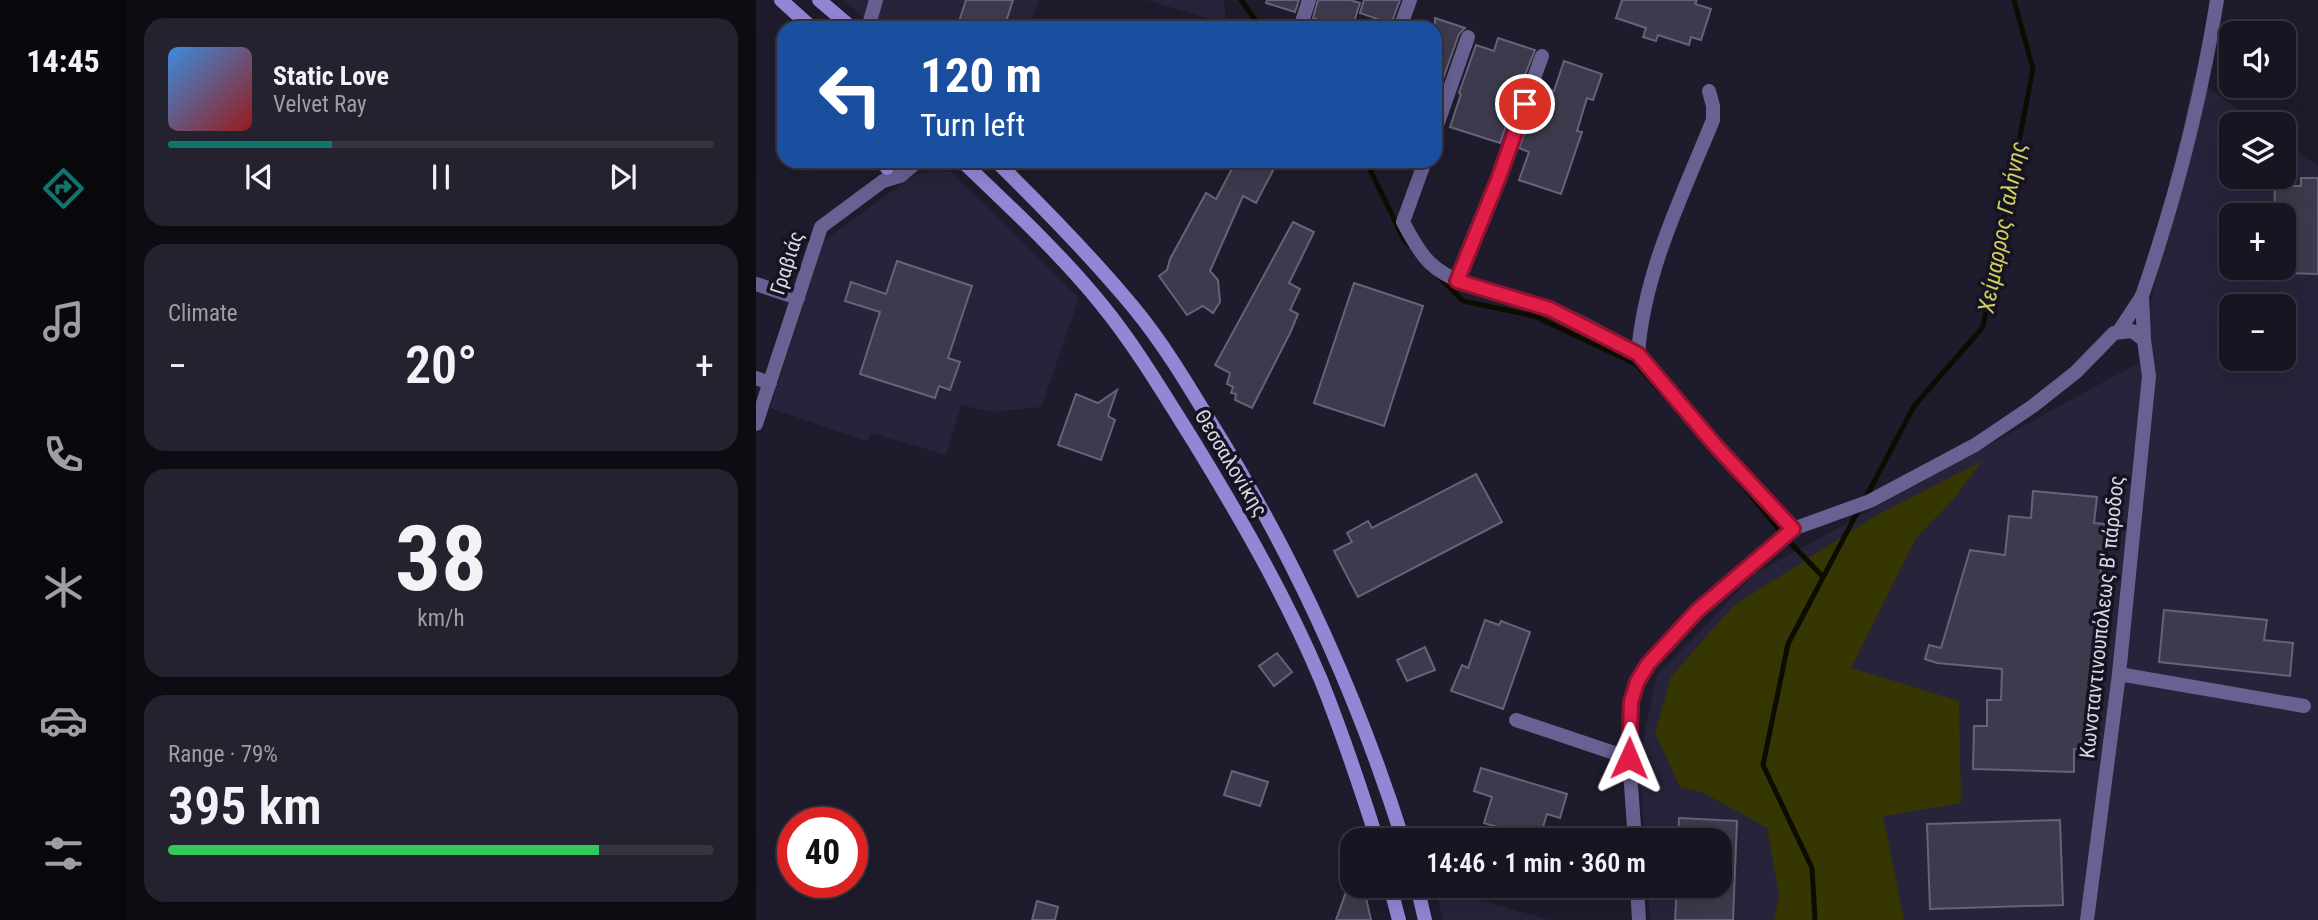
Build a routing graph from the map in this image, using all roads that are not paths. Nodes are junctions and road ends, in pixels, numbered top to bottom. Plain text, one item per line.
1 (780, 0) edge
2 (819, 0) edge
3 (876, 0) edge
4 (1309, 0) edge
5 (1409, 0) edge
6 (2217, 0) edge
7 (804, 21) edge
8 (844, 21) edge
9 (870, 21) edge
10 (1302, 21) edge
11 (1403, 21) edge
12 (1468, 37) dead end
13 (1542, 56) dead end
14 (1709, 92) dead end
15 (1442, 111) edge
16 (887, 168) edge
17 (910, 168) edge
18 (969, 168) edge
19 (1003, 168) edge
20 (1422, 168) edge
21 (1457, 281) junction
22 (756, 284) edge
23 (2142, 296) junction
24 (798, 298) junction
25 (2122, 331) junction
26 (2144, 340) junction
27 (1638, 354) junction
28 (763, 381) edge
29 (756, 425) edge
30 (1793, 529) junction
31 (2119, 674) junction
32 (2304, 706) dead end
33 (1516, 720) dead end
34 (1629, 758) junction
35 (1373, 828) edge
36 (1399, 828) edge
37 (1634, 828) edge
38 (1393, 898) edge
39 (1420, 898) edge
40 (1638, 898) edge
41 (1399, 920) edge
42 (1425, 920) edge
43 (1639, 920) edge
44 (2087, 920) edge

1 - 7 main road
2 - 8 main road
3 - 9 street
4 - 10 street
5 - 11 street
6 - 23 street
12 - 15 street
13 - 21 street
14 - 27 street
16 - 17 street, Γραβιάς
16 - 24 street, Γραβιάς
18 - 35 main road, Θεσσαλονίκης
19 - 36 main road, Θεσσαλονίκης
20 - 21 street
21 - 27 street
22 - 24 street
23 - 25 street
23 - 26 street, Κωνσταντινουπόλεως Β' πάροδος
24 - 28 street, Γραβιάς
25 - 26 street
25 - 30 street
26 - 31 street, Κωνσταντινουπόλεως Β' πάροδος
27 - 30 street
28 - 29 street, Γραβιάς
30 - 34 street
31 - 32 street
31 - 44 street, Κωνσταντινουπόλεως Β' πάροδος
33 - 34 street
34 - 37 street
38 - 41 main road
39 - 42 main road
40 - 43 street

